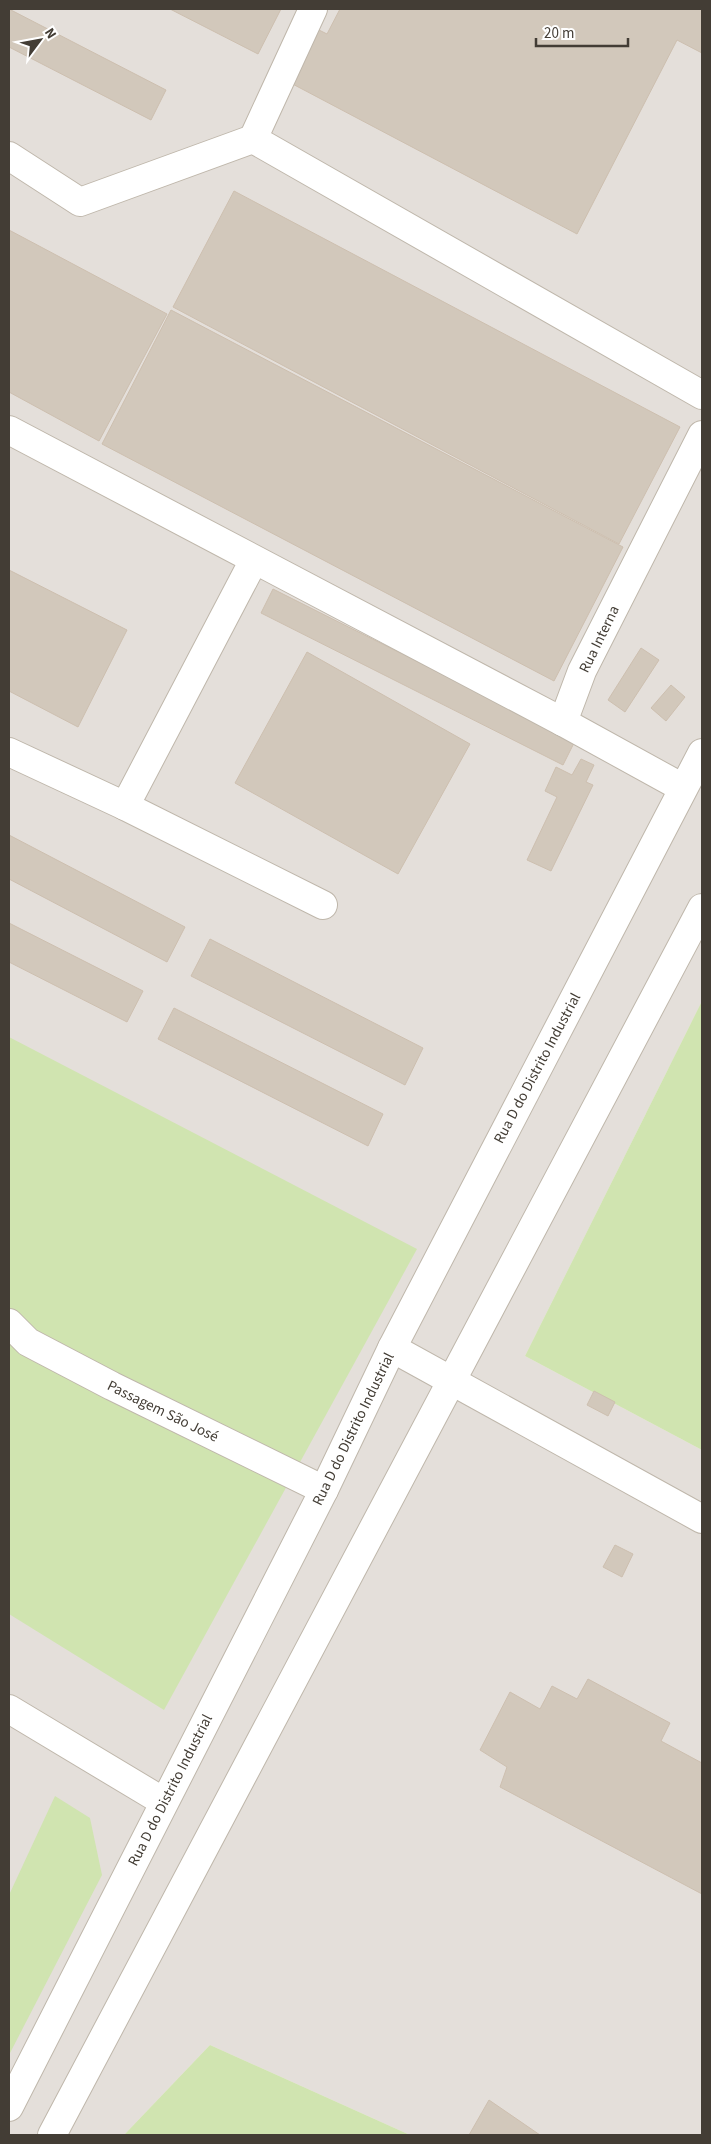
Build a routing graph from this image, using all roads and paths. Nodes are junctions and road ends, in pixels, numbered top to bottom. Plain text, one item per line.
1 (313, 9) edge
2 (253, 140) junction
3 (9, 156) edge
4 (702, 394) edge
5 (9, 430) edge
6 (702, 435) edge
7 (254, 560) junction
8 (563, 722) junction
9 (9, 752) edge
10 (702, 753) edge
11 (683, 788) junction
12 (125, 806) junction
13 (323, 904) dead end
14 (702, 908) edge
15 (9, 1323) edge
16 (392, 1348) junction
17 (453, 1381) junction
18 (324, 1490) junction
19 (702, 1519) edge
20 (9, 1709) edge
21 (164, 1802) junction
22 (9, 2107) edge
23 (52, 2135) edge

1 - 2 street
2 - 3 street
2 - 4 street
5 - 7 street
6 - 8 street, Rua Interna
7 - 8 street
7 - 12 street
8 - 11 street
9 - 12 street
10 - 11 street, Rua D do Distrito Industrial
11 - 16 street, Rua D do Distrito Industrial
12 - 13 street
14 - 17 street
15 - 18 street, Passagem São José
16 - 17 street
16 - 18 street, Rua D do Distrito Industrial
17 - 19 street
17 - 23 street
18 - 21 street, Rua D do Distrito Industrial
20 - 21 street
21 - 22 street, Rua D do Distrito Industrial

